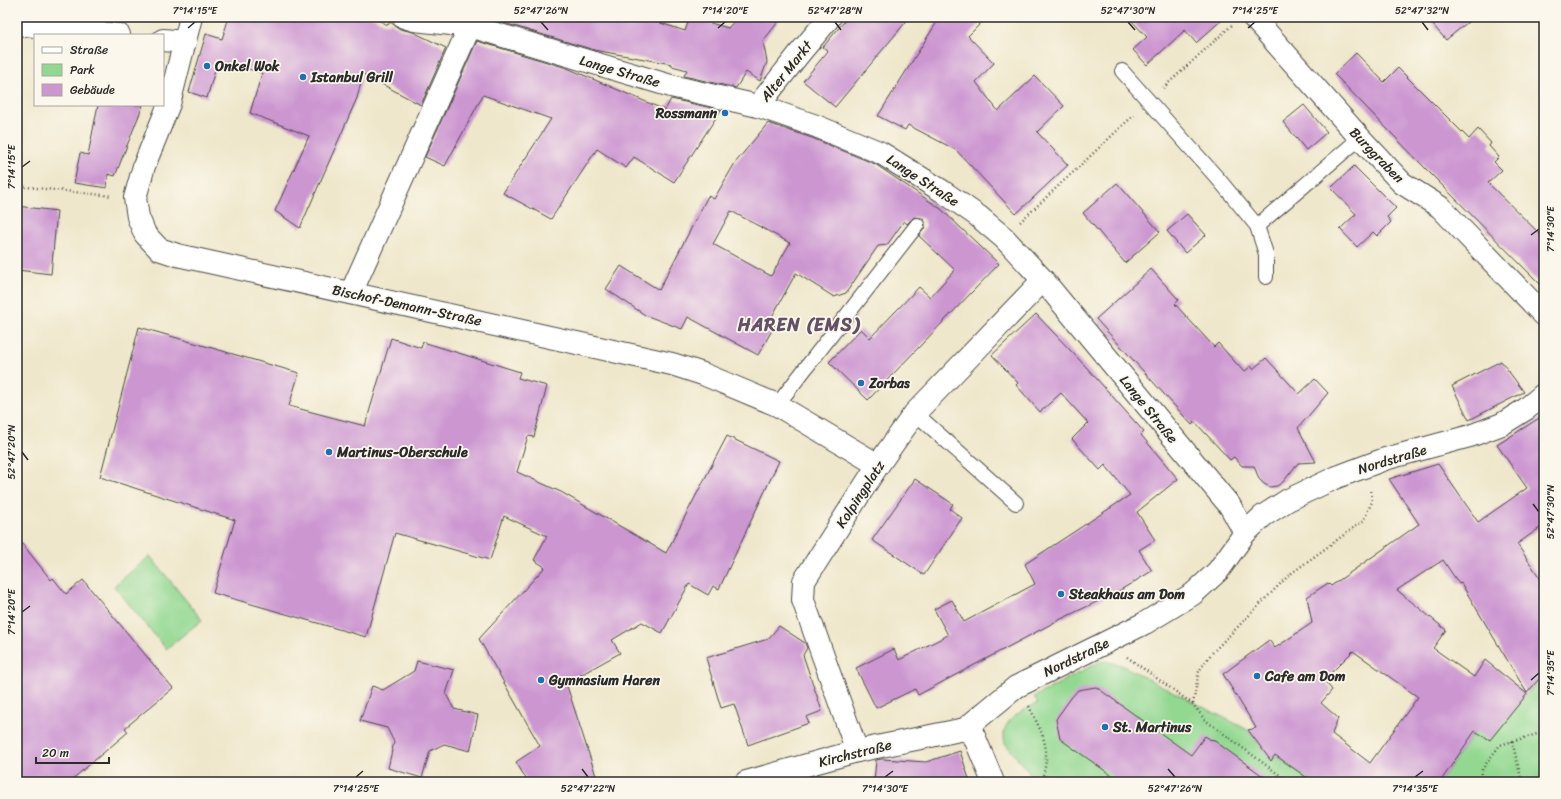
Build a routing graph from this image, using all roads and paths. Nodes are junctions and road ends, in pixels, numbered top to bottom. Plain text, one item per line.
1 (191, 17) edge
2 (404, 17) edge
3 (830, 17) edge
4 (1244, 20) edge
5 (17, 24) edge
6 (470, 26) junction
7 (110, 34) edge
8 (164, 40) edge
9 (185, 42) junction
10 (1122, 70) dead end
11 (1148, 101) junction
12 (758, 106) junction
13 (1360, 138) junction
14 (17, 186) edge
15 (135, 198) junction
16 (917, 225) dead end
17 (1257, 226) junction
18 (1004, 238) junction
19 (1266, 277) dead end
20 (1043, 280) junction
21 (351, 293) junction
22 (1544, 315) edge
23 (1544, 394) edge
24 (778, 405) junction
25 (915, 413) junction
26 (878, 465) junction
27 (1370, 482) dead end
28 (1016, 503) dead end
29 (1245, 533) junction
30 (1124, 655) dead end
31 (1193, 704) junction
32 (1028, 705) dead end
33 (965, 729) junction
34 (1544, 732) edge
35 (1512, 741) junction
36 (857, 752) junction
37 (1042, 779) junction
38 (746, 782) edge
39 (993, 782) edge
40 (1020, 782) edge
41 (1047, 782) edge
42 (1289, 782) edge
43 (1481, 782) edge
44 (1522, 782) edge

1 - 9 street, Bischof-Demann-Straße
2 - 6 street, Lange Straße
3 - 12 street, Alter Markt
4 - 11 path
4 - 13 street, Burggraben
5 - 7 street
6 - 12 street, Lange Straße
6 - 21 street
8 - 9 street
9 - 15 street, Bischof-Demann-Straße
10 - 11 lane
11 - 17 lane
11 - 18 path
12 - 18 street, Lange Straße
13 - 17 lane
13 - 22 street, Burggraben
14 - 15 path
15 - 21 street, Bischof-Demann-Straße
16 - 24 lane
17 - 19 lane
18 - 20 street, Lange Straße
20 - 25 street, Kolpingplatz
20 - 29 street, Lange Straße
21 - 24 street, Bischof-Demann-Straße
23 - 29 street, Nordstraße
24 - 26 street, Bischof-Demann-Straße
25 - 26 street, Kolpingplatz
25 - 28 lane
26 - 36 street, Kolpingplatz
27 - 31 path
29 - 33 street, Nordstraße
30 - 31 path
31 - 42 path
32 - 37 path
33 - 36 street, Kirchstraße
33 - 39 street
34 - 35 path
35 - 43 path
35 - 44 path
36 - 38 street, Kirchstraße
37 - 40 path
37 - 41 path

